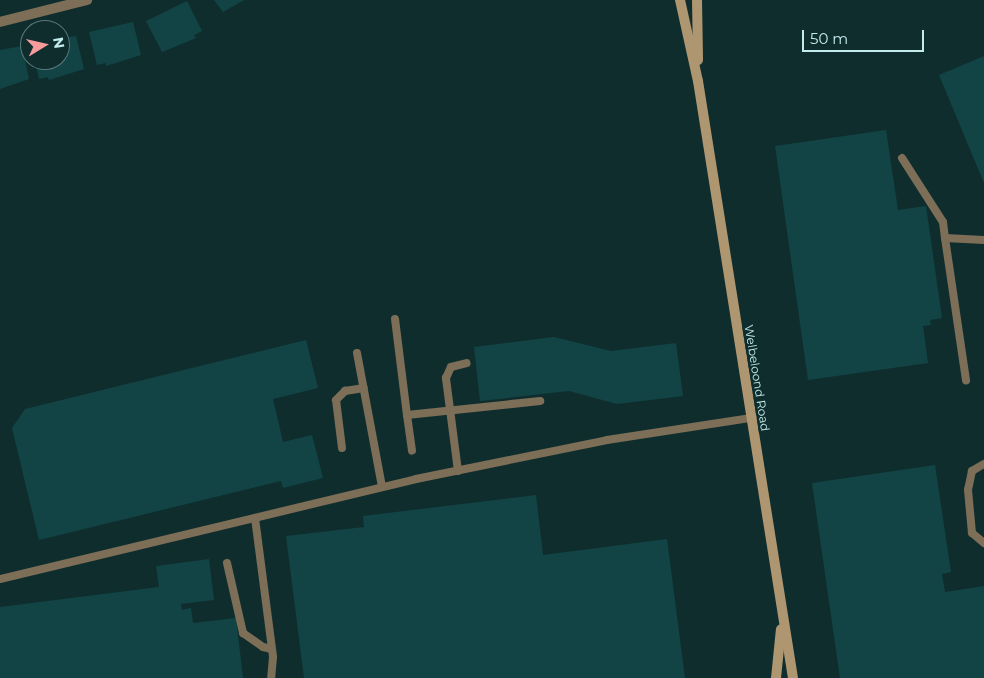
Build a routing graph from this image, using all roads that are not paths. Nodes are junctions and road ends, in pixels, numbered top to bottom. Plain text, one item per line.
1 (87, 0) edge
2 (680, 0) edge
3 (697, 0) edge
4 (0, 22) edge
5 (698, 82) junction
6 (902, 158) dead end
7 (945, 238) junction
8 (984, 240) edge
9 (395, 320) dead end
10 (357, 353) dead end
11 (467, 363) dead end
12 (966, 380) dead end
13 (364, 388) junction
14 (540, 401) dead end
15 (450, 410) junction
16 (407, 415) junction
17 (751, 418) junction
18 (342, 448) dead end
19 (412, 451) dead end
20 (984, 464) edge
21 (458, 471) junction
22 (382, 487) junction
23 (255, 518) junction
24 (984, 543) edge
25 (227, 563) dead end
26 (0, 578) edge
27 (782, 614) junction
28 (272, 649) junction
29 (271, 678) edge
30 (776, 678) edge
31 (793, 678) edge

1 - 4 street
2 - 5 main road, Welbeloond Road
3 - 5 main road, Welbeloond Road
5 - 17 main road, Welbeloond Road
6 - 7 lane
7 - 8 lane
7 - 12 lane
9 - 16 lane
10 - 13 lane
11 - 15 lane
13 - 18 lane
13 - 22 lane
14 - 15 lane
15 - 16 lane
15 - 21 lane
16 - 19 lane
17 - 21 lane
17 - 27 main road, Welbeloond Road
20 - 24 lane
21 - 22 lane
22 - 23 lane
23 - 26 lane
23 - 28 lane
25 - 28 lane
27 - 30 main road
27 - 31 main road, Welbeloond Road
28 - 29 lane

